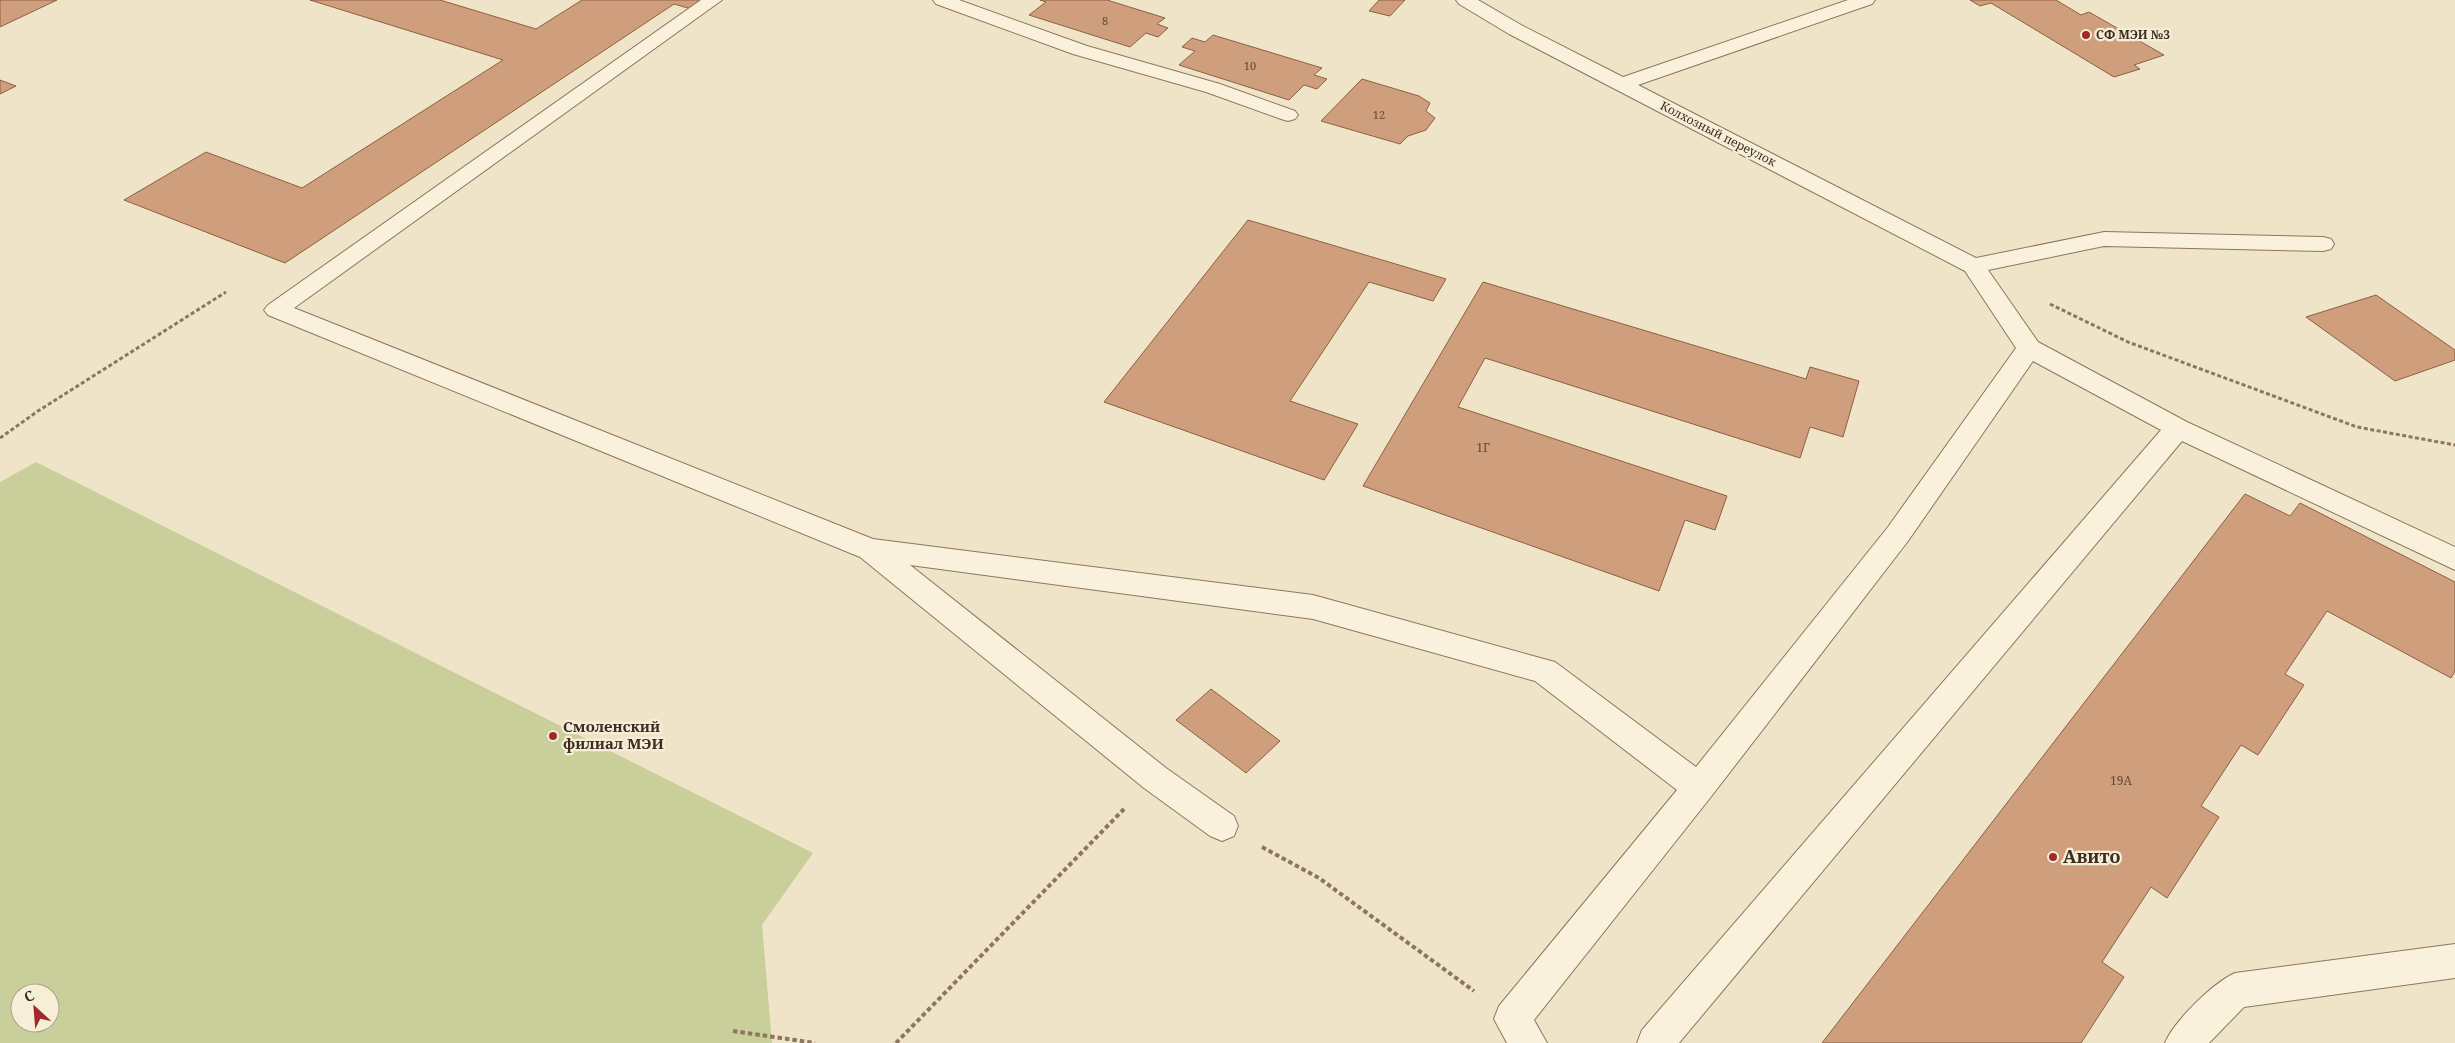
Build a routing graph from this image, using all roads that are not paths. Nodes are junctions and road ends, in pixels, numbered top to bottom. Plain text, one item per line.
1 (713, 0) edge
2 (942, 0) edge
3 (1465, 0) edge
4 (1866, 0) edge
5 (1622, 84) junction
6 (1288, 115) dead end
7 (2323, 244) dead end
8 (1973, 266) junction
9 (2029, 348) junction
10 (2178, 428) junction
11 (870, 549) junction
12 (2455, 559) edge
13 (1699, 788) junction
14 (1222, 826) road end
15 (2455, 961) edge
16 (1521, 1031) edge
17 (1655, 1043) edge
18 (2183, 1043) edge

1 - 11 street
2 - 6 street
3 - 5 street, Колхозный переулок
4 - 5 street
5 - 8 street, Колхозный переулок
7 - 8 street
8 - 9 street
9 - 10 street
9 - 13 street
10 - 12 street
10 - 17 street
11 - 13 street
11 - 14 street
13 - 16 street
15 - 18 street

